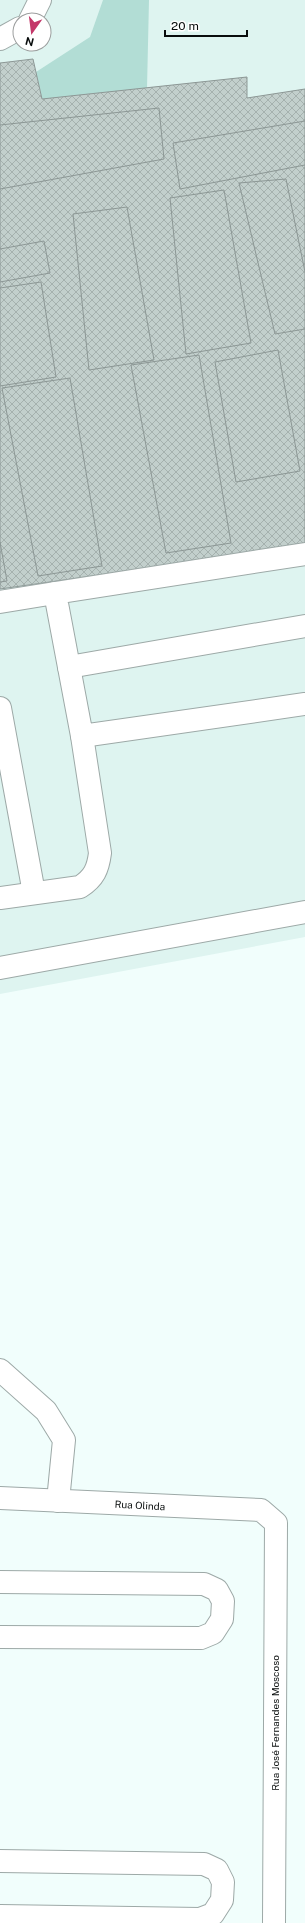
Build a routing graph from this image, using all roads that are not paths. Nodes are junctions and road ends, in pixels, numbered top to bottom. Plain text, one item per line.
1 (40, 0) edge
2 (34, 12) edge
3 (12, 32) edge
4 (0, 39) edge
5 (305, 554) edge
6 (55, 593) junction
7 (0, 602) edge
8 (305, 626) edge
9 (69, 667) junction
10 (305, 704) edge
11 (0, 708) edge
12 (82, 736) junction
13 (34, 893) junction
14 (0, 898) edge
15 (305, 912) edge
16 (0, 968) edge
17 (0, 1370) edge
18 (0, 1498) edge
19 (58, 1501) junction
20 (276, 1523) joint
21 (0, 1582) edge
22 (0, 1637) edge
23 (0, 1861) edge
24 (0, 1916) edge
25 (274, 1923) edge

1 - 2 street
3 - 4 street
5 - 6 street
6 - 7 street
6 - 9 street
8 - 9 street
9 - 12 street
10 - 12 street
11 - 13 street
12 - 13 street
13 - 14 street
15 - 16 street
17 - 19 street
18 - 19 street, Rua Olinda
19 - 20 street, Rua Olinda
20 - 25 street, Rua José Fernandes Moscoso
21 - 22 street
23 - 24 street

